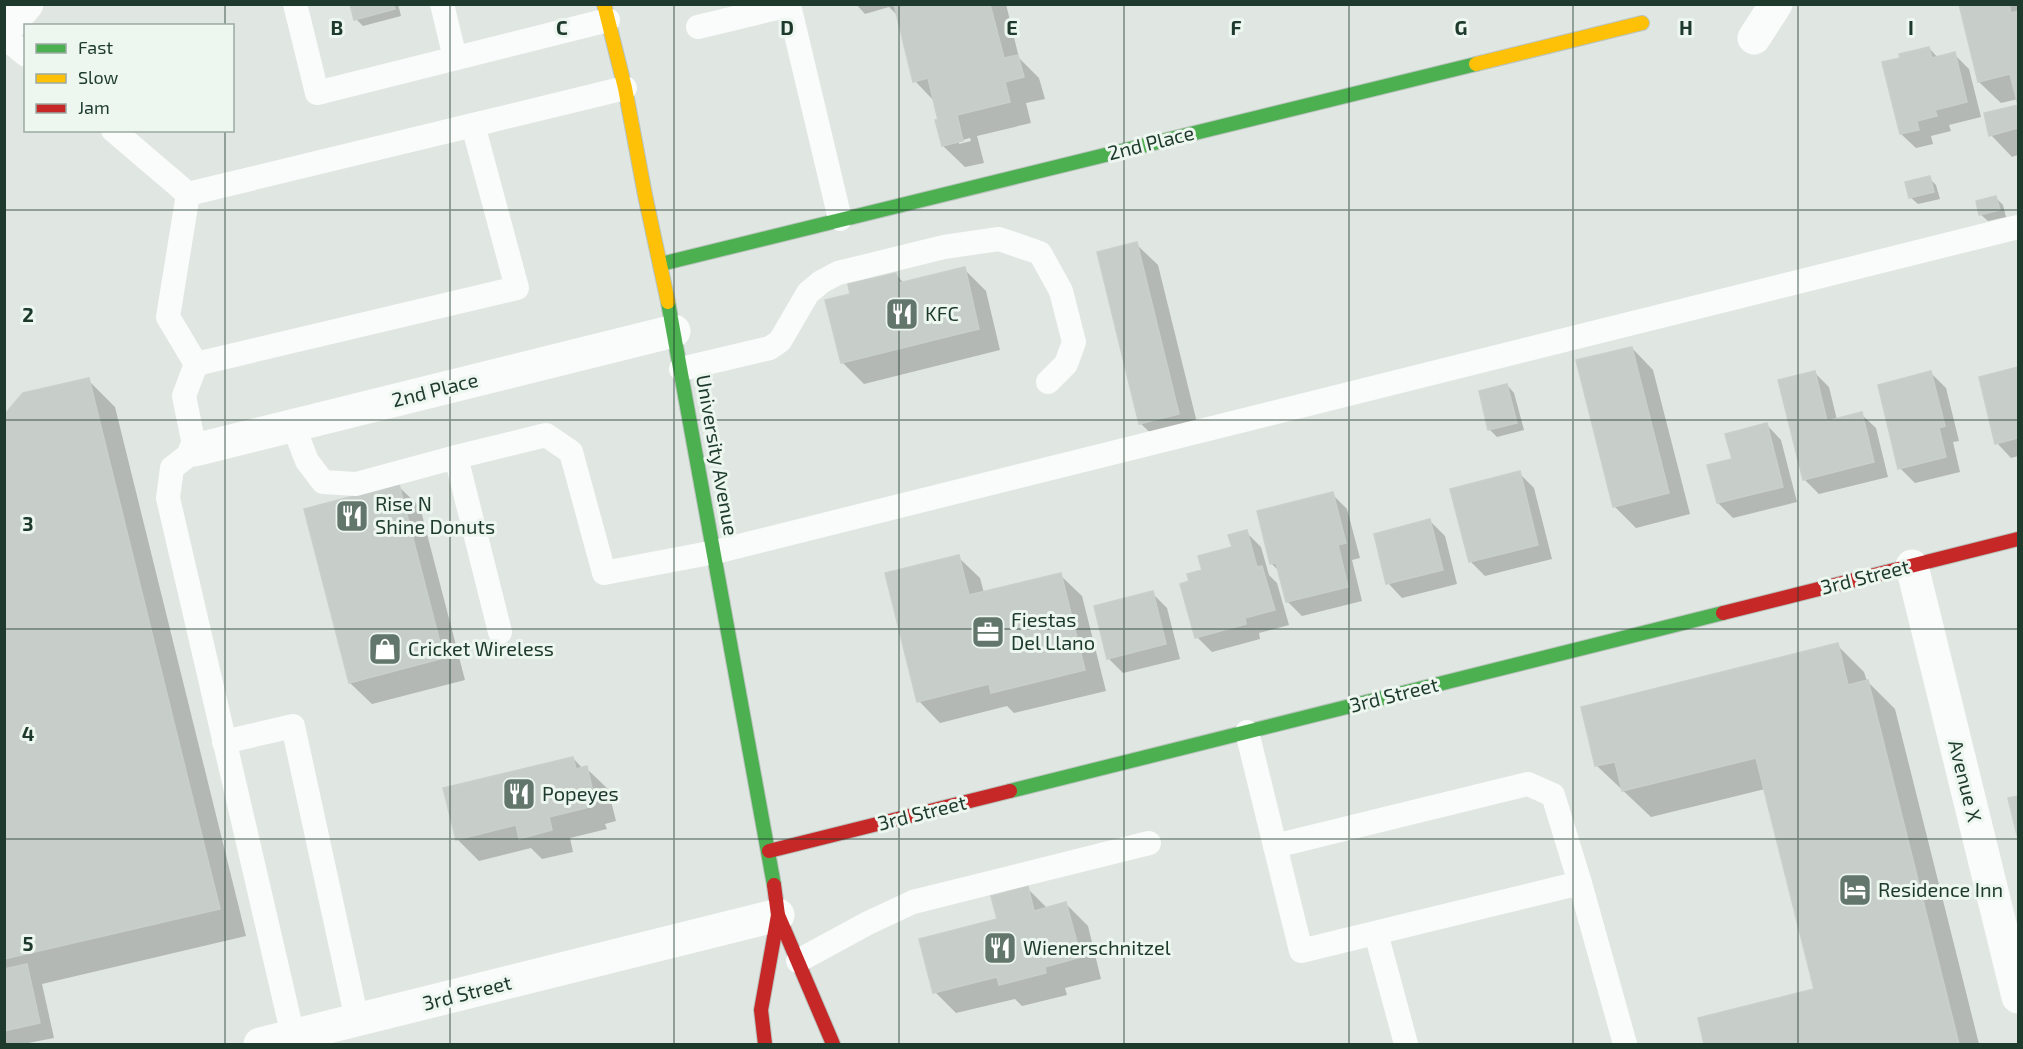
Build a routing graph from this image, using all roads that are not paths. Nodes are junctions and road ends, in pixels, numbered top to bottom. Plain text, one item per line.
1 (27, 4) edge
2 (295, 4) edge
3 (442, 4) edge
4 (1776, 4) edge
5 (606, 12) edge
6 (1642, 23) dead end
7 (698, 27) dead end
8 (4, 31) edge
9 (4, 37) edge
10 (1754, 38) dead end
11 (24, 53) edge
12 (455, 58) junction
13 (625, 87) junction
14 (473, 125) junction
15 (115, 132) edge
16 (188, 194) junction
17 (840, 219) junction
18 (2019, 227) edge
19 (662, 264) junction
20 (674, 331) junction
21 (196, 364) junction
22 (681, 369) junction
23 (1048, 382) dead end
24 (293, 425) junction
25 (195, 450) junction
26 (456, 457) junction
27 (2019, 539) edge
28 (715, 552) junction
29 (1912, 566) junction
30 (500, 632) dead end
31 (1247, 732) junction
32 (225, 742) junction
33 (1149, 843) dead end
34 (1275, 846) junction
35 (770, 851) junction
36 (1580, 883) junction
37 (778, 915) junction
38 (1376, 933) junction
39 (798, 961) junction
40 (2019, 997) edge
41 (357, 1020) junction
42 (293, 1036) junction
43 (260, 1044) edge
44 (765, 1044) edge
45 (833, 1044) edge
46 (1406, 1044) edge
47 (1625, 1044) edge

1 - 8 street
2 - 12 lane
3 - 12 lane
4 - 10 street
5 - 12 lane
5 - 13 street, University Avenue
6 - 17 street, 2nd Place
7 - 17 lane
9 - 11 lane
13 - 14 lane
13 - 19 street, University Avenue
14 - 16 lane
14 - 21 lane
15 - 16 lane
16 - 21 lane
17 - 19 street, 2nd Place
18 - 28 lane
19 - 20 street, University Avenue
20 - 22 street, University Avenue
20 - 24 street, 2nd Place
21 - 25 lane
22 - 23 lane
22 - 28 street, University Avenue
24 - 25 street, 2nd Place
24 - 26 lane
25 - 32 lane
26 - 28 lane
26 - 30 lane
27 - 29 street, 3rd Street
28 - 35 street, University Avenue
29 - 31 street, 3rd Street
29 - 40 street, Avenue X
31 - 34 lane
31 - 35 street, 3rd Street
32 - 41 lane
32 - 42 lane
33 - 39 lane
34 - 36 lane
34 - 38 lane
35 - 37 street, University Avenue
36 - 38 lane
36 - 47 lane
37 - 39 street, University Avenue
37 - 41 street, 3rd Street
37 - 44 street, University Avenue
38 - 46 lane
39 - 45 street, University Avenue
41 - 42 street, 3rd Street
42 - 43 street, 3rd Street

